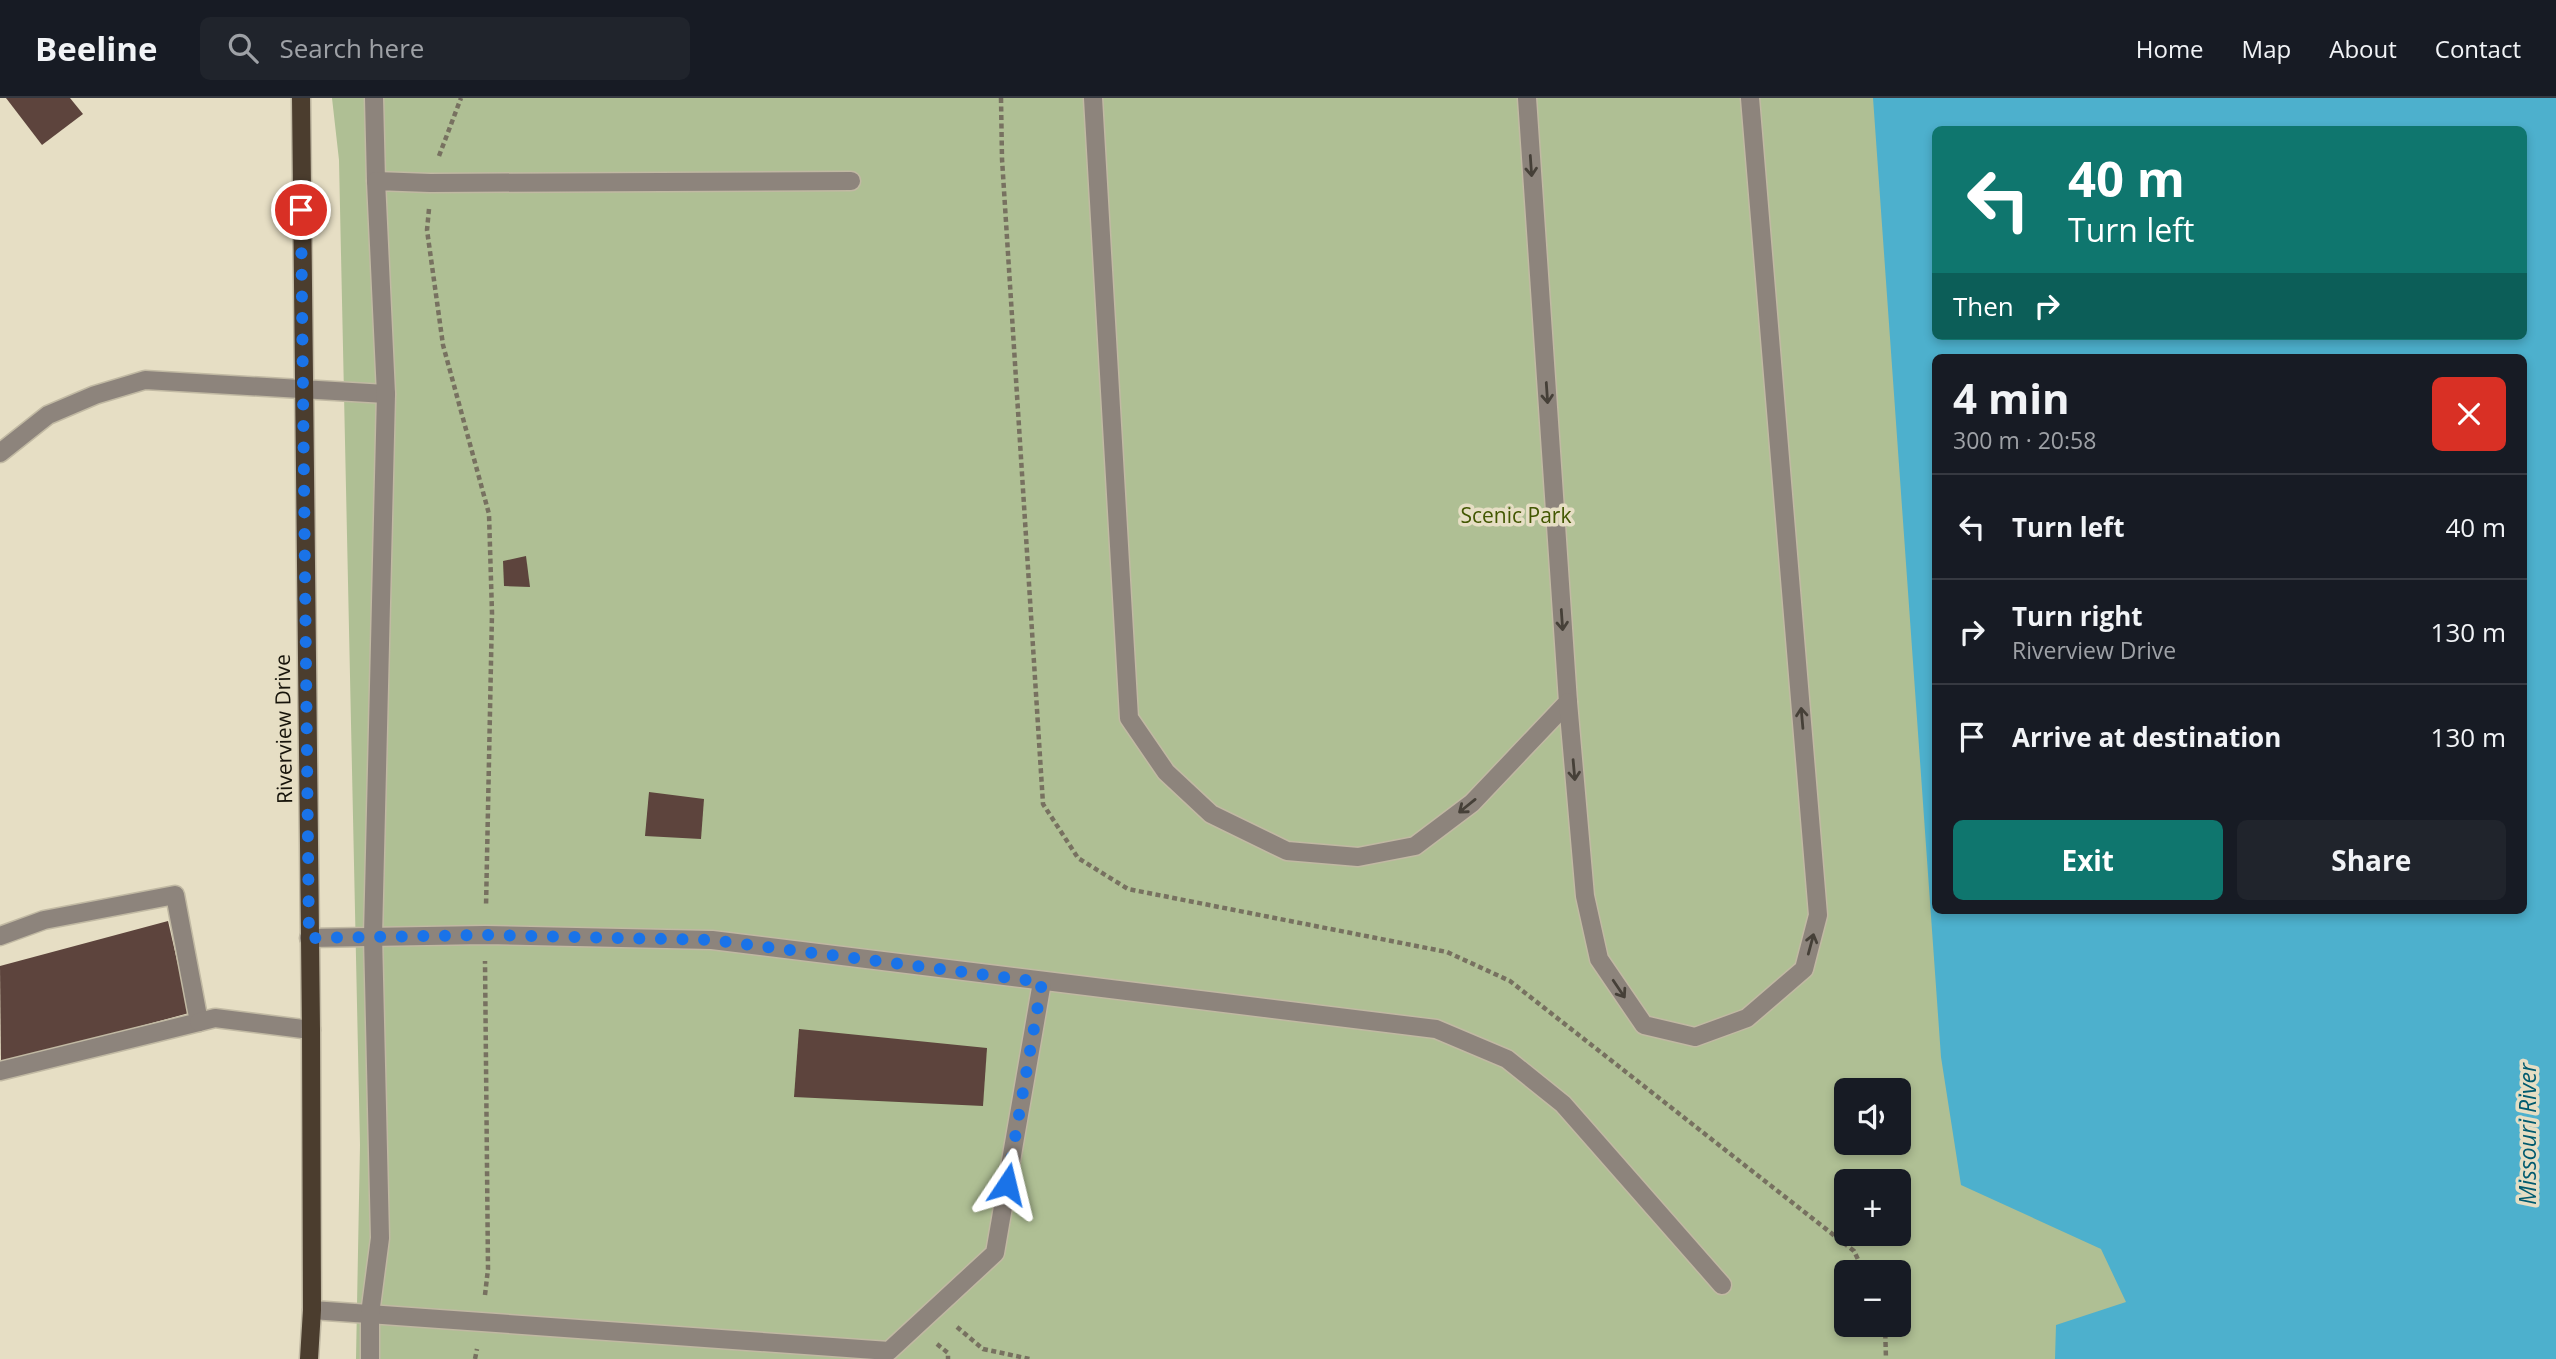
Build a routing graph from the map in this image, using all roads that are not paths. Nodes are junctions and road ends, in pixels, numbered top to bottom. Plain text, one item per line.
1 (301, 98) edge
2 (374, 98) edge
3 (1093, 98) edge
4 (1527, 98) edge
5 (1750, 98) edge
6 (376, 181) junction
7 (851, 181) dead end
8 (302, 390) junction
9 (386, 394) junction
10 (0, 453) edge
11 (1568, 702) junction
12 (0, 936) edge
13 (373, 936) junction
14 (309, 938) junction
15 (1042, 982) junction
16 (199, 1022) junction
17 (311, 1030) junction
18 (0, 1071) edge
19 (1722, 1285) dead end
20 (312, 1310) junction
21 (370, 1314) junction
22 (309, 1359) edge
23 (370, 1359) edge

1 - 8 main road, Riverview Drive
2 - 6 lane
11 -> 3 lane
4 -> 11 lane
11 -> 5 lane
6 - 7 lane
6 - 9 lane
8 - 9 lane
8 - 10 lane
8 - 14 main road, Riverview Drive
9 - 13 lane
12 - 16 lane
13 - 14 lane
13 - 15 lane
13 - 21 lane
14 - 17 main road, Riverview Drive
15 - 19 lane
15 - 21 lane
16 - 17 lane
16 - 18 lane
17 - 20 main road, Riverview Drive
20 - 21 lane
20 - 22 main road, Riverview Drive
21 - 23 lane

